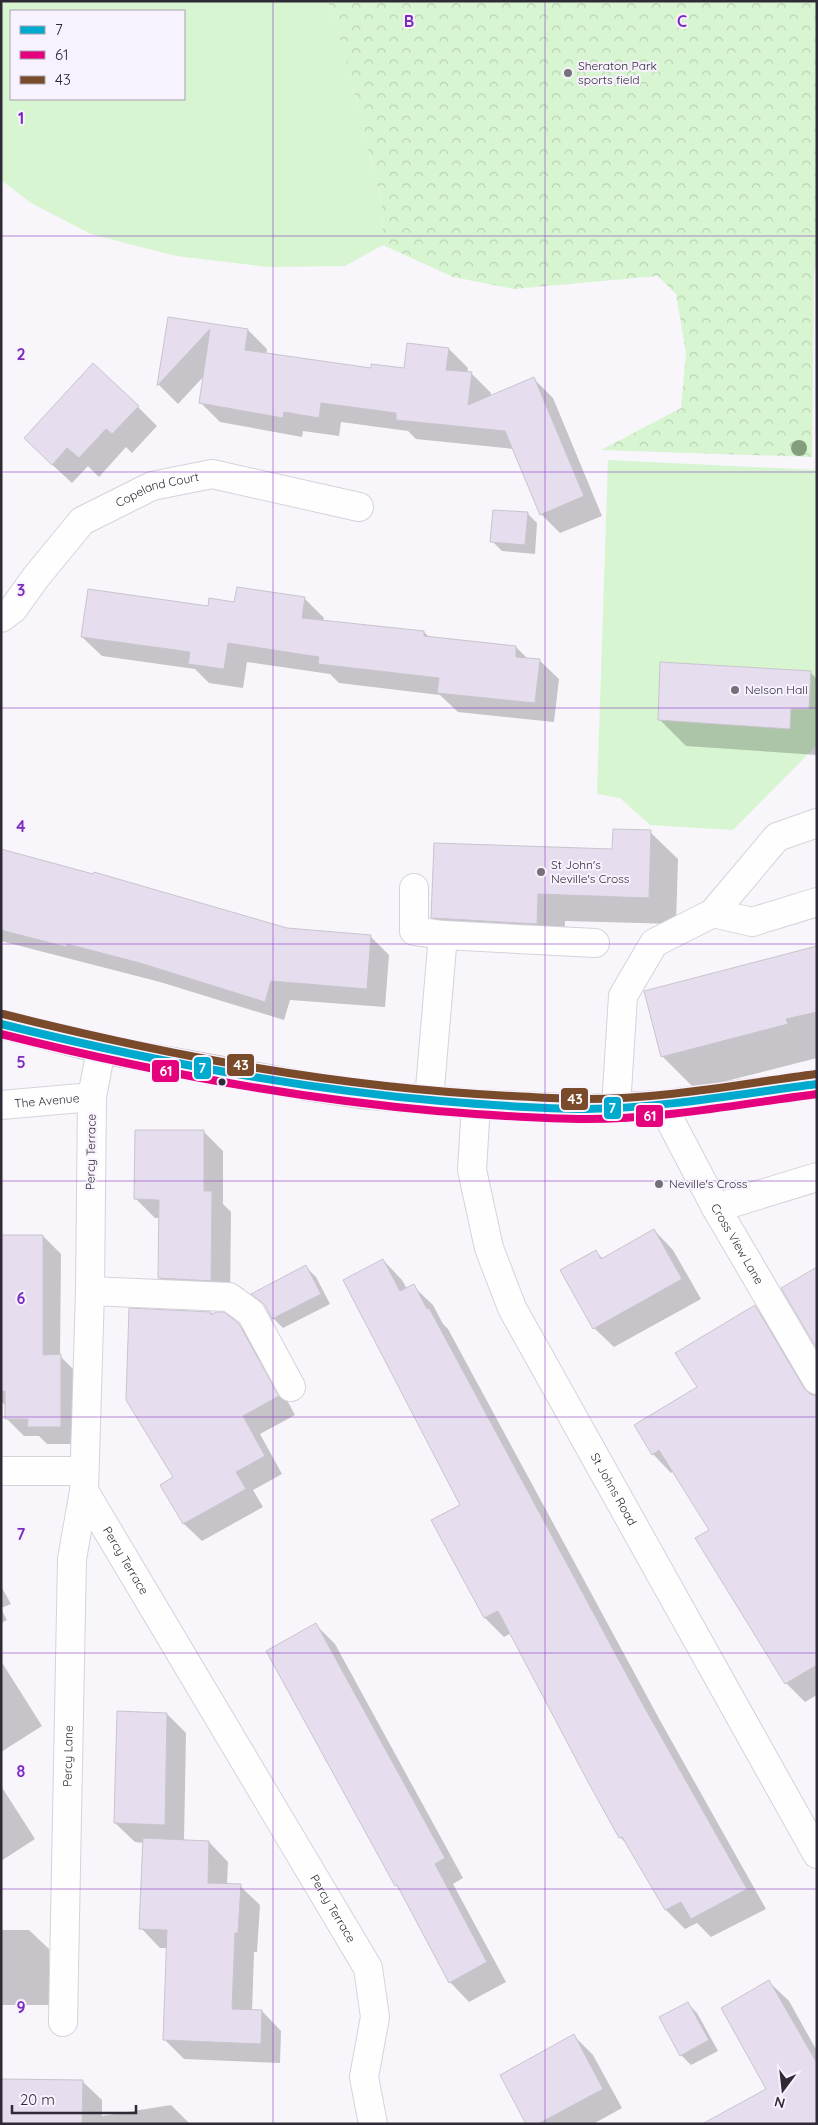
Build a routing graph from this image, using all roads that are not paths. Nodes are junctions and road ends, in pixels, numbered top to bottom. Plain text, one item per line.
1 (359, 507) dead end
2 (1, 618) edge
3 (817, 823) edge
4 (414, 888) dead end
5 (817, 902) edge
6 (713, 913) junction
7 (443, 934) junction
8 (595, 943) dead end
9 (1, 1024) edge
10 (101, 1048) junction
11 (817, 1084) edge
12 (92, 1097) junction
13 (429, 1100) junction
14 (476, 1104) junction
15 (662, 1104) junction
16 (1, 1105) edge
17 (616, 1107) junction
18 (817, 1177) edge
19 (716, 1208) junction
20 (90, 1291) junction
21 (817, 1380) edge
22 (291, 1387) dead end
23 (1, 1471) edge
24 (84, 1481) junction
25 (817, 1854) edge
26 (63, 2022) dead end
27 (373, 2124) edge

1 - 2 street, Copeland Court
3 - 6 street
4 - 7 street
5 - 6 street
6 - 17 street
7 - 8 street
7 - 13 street
9 - 10 highway
10 - 12 street, Percy Terrace
10 - 13 highway
11 - 15 highway
12 - 16 street, The Avenue
12 - 20 street, Percy Terrace
13 - 14 highway
14 - 17 highway
14 - 25 street, St Johns Road
15 - 17 highway
15 - 19 street, Cross View Lane
18 - 19 street
19 - 21 street, Cross View Lane
20 - 22 street
20 - 24 street, Percy Terrace
23 - 24 street
24 - 26 street, Percy Lane
24 - 27 street, Percy Terrace

